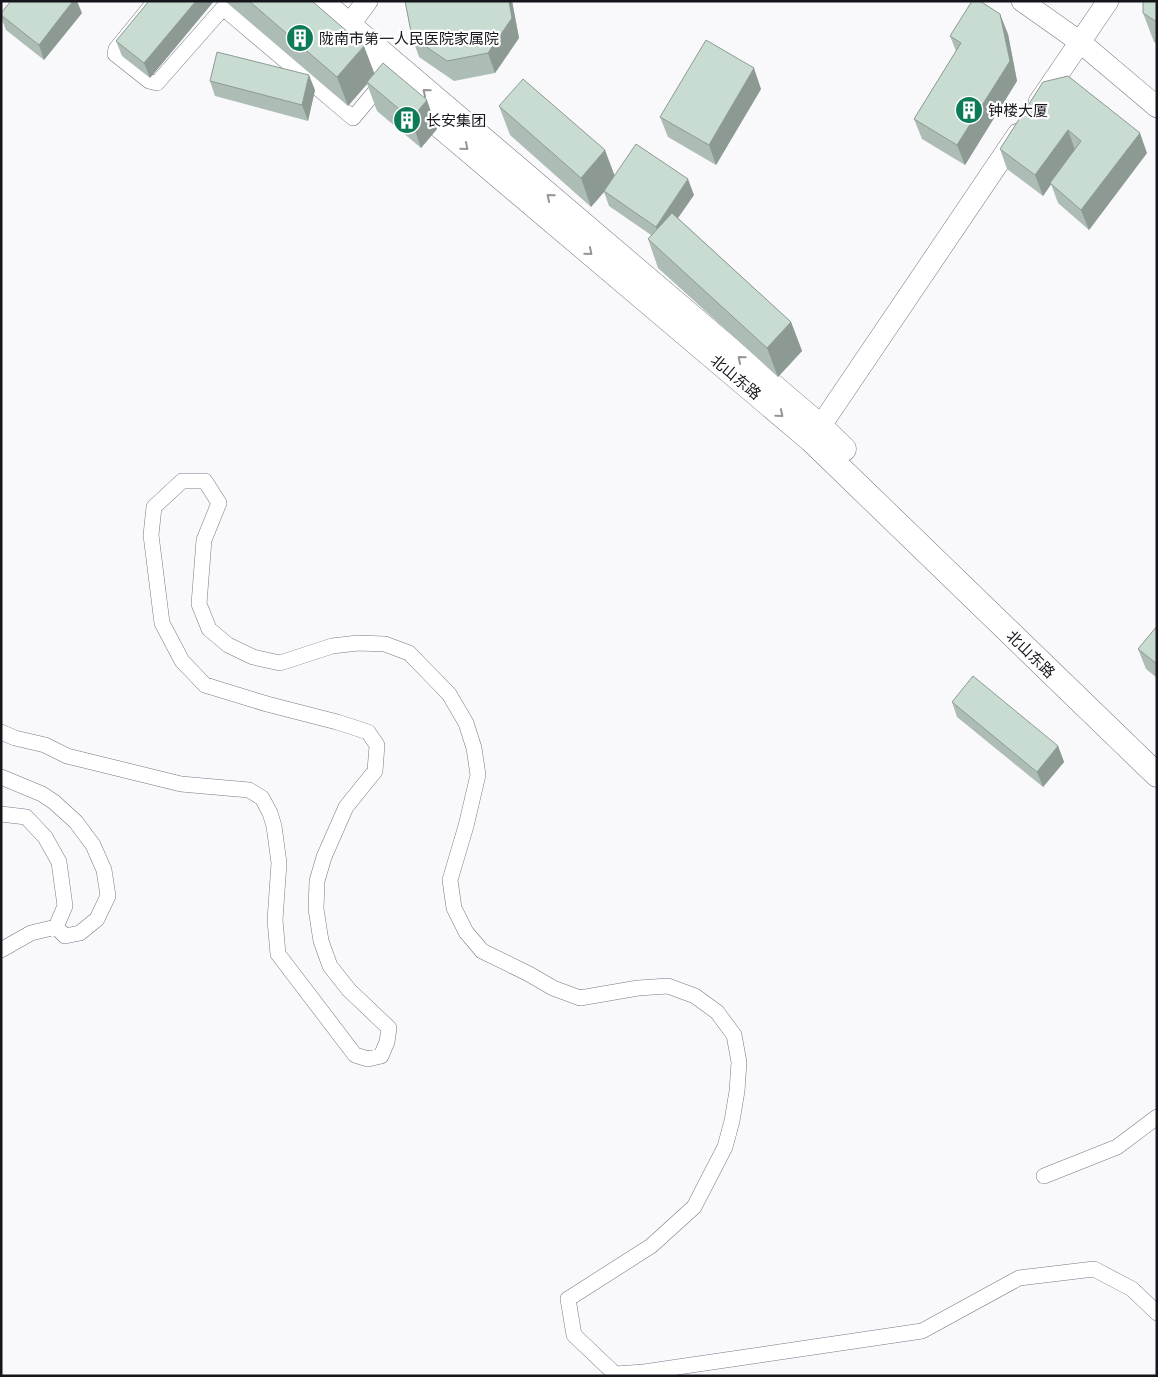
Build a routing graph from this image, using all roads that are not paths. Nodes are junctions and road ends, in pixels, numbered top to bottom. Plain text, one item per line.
1 (155, 1) edge
2 (367, 1) edge
3 (1022, 1) edge
4 (1108, 1) edge
5 (312, 4) edge
6 (344, 33) junction
7 (1080, 42) junction
8 (385, 80) junction
9 (1157, 107) edge
10 (815, 433) junction
11 (1, 732) edge
12 (1157, 754) edge
13 (1157, 774) edge
14 (1, 777) edge
15 (1, 814) edge
16 (56, 927) junction
17 (1, 950) edge
18 (1157, 1117) edge
19 (1044, 1176) dead end
20 (1157, 1313) edge

1 - 8 street
2 - 6 street
3 - 7 street
4 - 7 street
5 - 6 main road, 北山东路
6 - 8 main road, 北山东路
10 -> 6 main road, 北山东路
7 - 9 street
7 - 10 street
8 -> 10 main road, 北山东路
10 - 12 main road, 北山东路
10 - 13 main road, 北山东路
11 - 20 street
14 - 16 street
15 - 16 street
16 - 17 street
18 - 19 street

